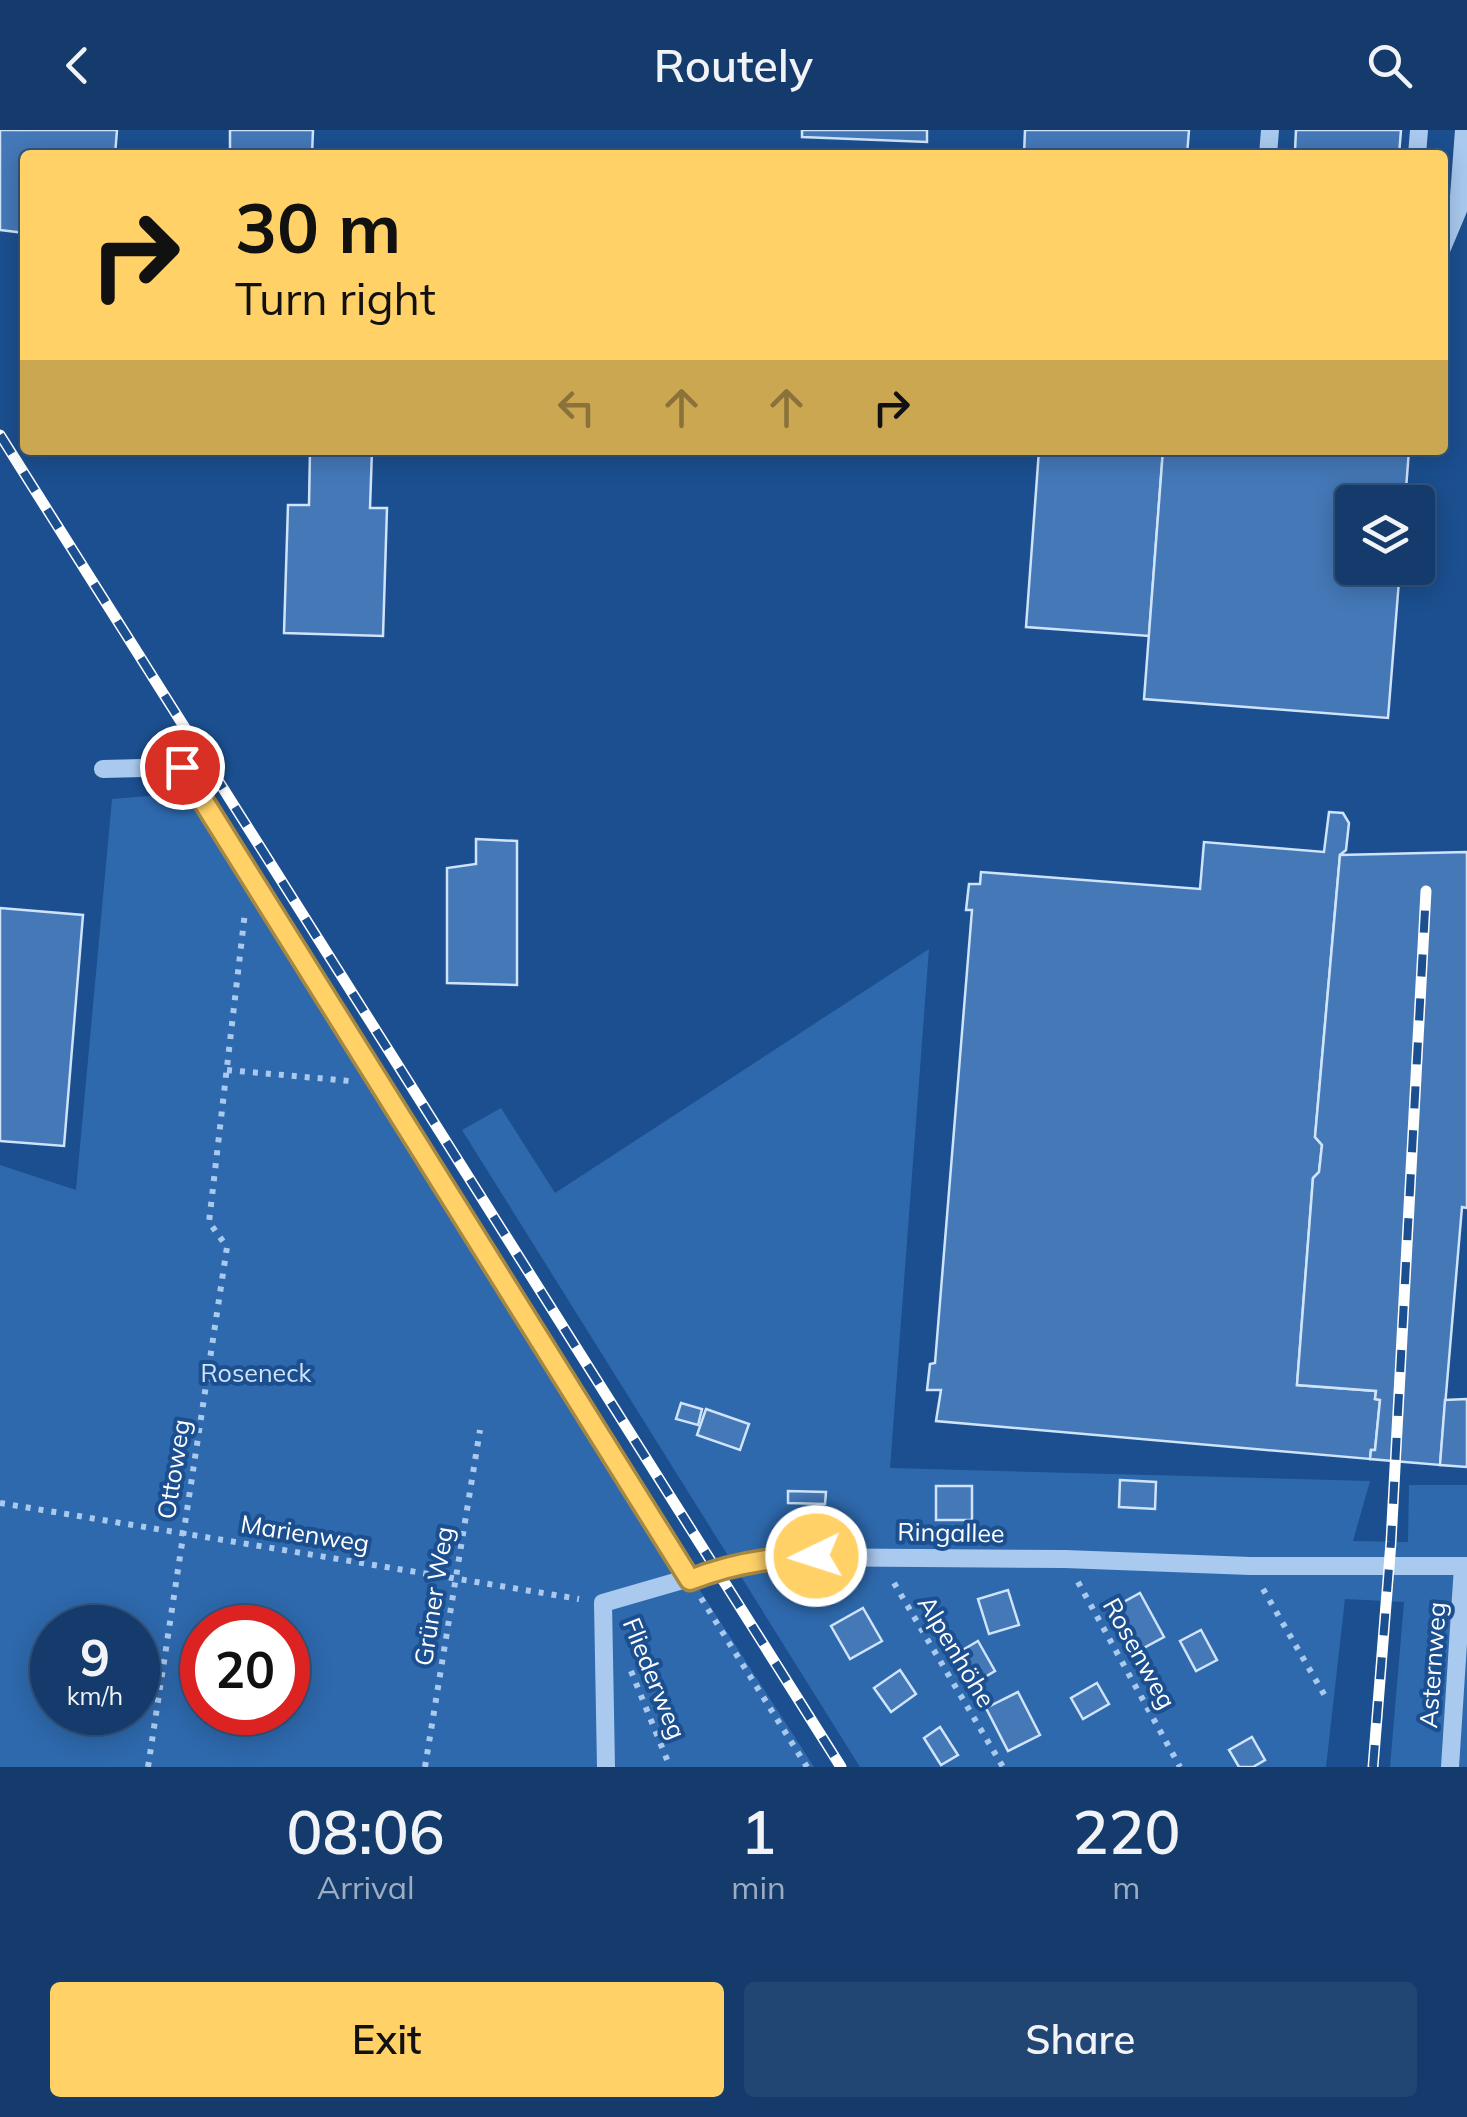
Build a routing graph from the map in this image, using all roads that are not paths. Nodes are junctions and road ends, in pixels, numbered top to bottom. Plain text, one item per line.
1 (1464, 130) edge
2 (1448, 234) edge
3 (103, 769) dead end
4 (1465, 1566) edge
5 (690, 1580) junction
6 (606, 1767) edge
7 (1450, 1767) edge

1 - 2 lane
3 - 5 lane
4 - 5 lane, Ringallee
4 - 7 lane, Asternweg
5 - 6 lane, Ringallee

